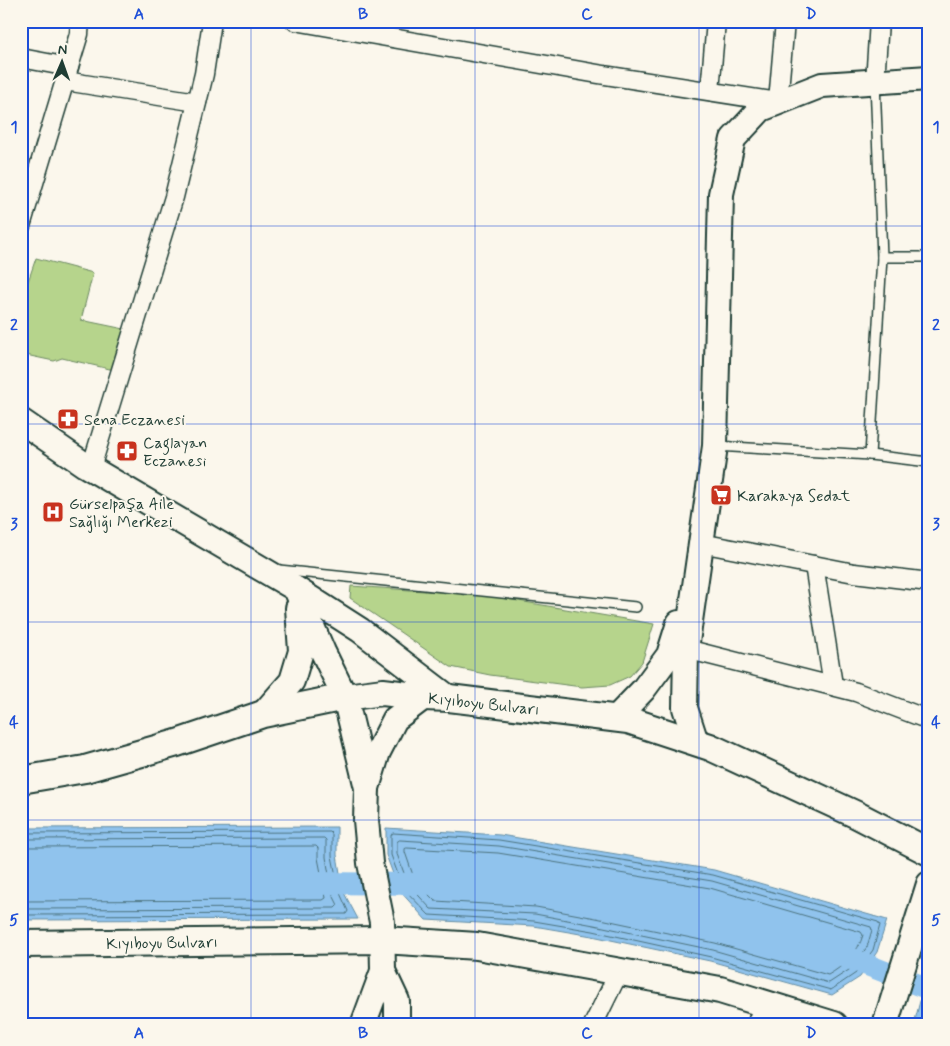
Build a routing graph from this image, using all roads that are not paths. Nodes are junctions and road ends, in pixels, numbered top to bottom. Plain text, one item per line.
1 (80, 21) edge
2 (212, 21) edge
3 (296, 21) edge
4 (716, 21) edge
5 (785, 21) edge
6 (878, 21) edge
7 (21, 58) edge
8 (67, 74) junction
9 (929, 78) edge
10 (875, 82) junction
11 (710, 92) junction
12 (198, 102) junction
13 (778, 102) junction
14 (21, 226) edge
15 (882, 257) junction
16 (929, 257) edge
17 (21, 420) edge
18 (715, 446) junction
19 (870, 455) junction
20 (929, 462) edge
21 (91, 468) junction
22 (701, 542) junction
23 (814, 565) junction
24 (698, 567) junction
25 (261, 569) junction
26 (929, 582) edge
27 (296, 589) junction
28 (636, 607) dead end
29 (686, 649) junction
30 (833, 685) junction
31 (345, 697) junction
32 (436, 698) junction
33 (263, 714) junction
34 (616, 718) junction
35 (929, 720) edge
36 (696, 742) junction
37 (21, 780) edge
38 (367, 788) junction
39 (929, 852) edge
40 (929, 884) edge
41 (383, 931) junction
42 (21, 944) edge
43 (383, 971) junction
44 (619, 972) junction
45 (760, 1014) edge
46 (887, 1018) edge
47 (806, 1020) edge
48 (363, 1025) edge
49 (397, 1025) edge
50 (593, 1025) edge
51 (834, 1025) edge

1 - 8 street
2 - 12 street
3 - 11 street
4 - 11 street
5 - 13 street
6 - 10 street
7 - 8 street
8 - 12 street
8 - 14 street
9 - 10 main road
10 - 13 main road
10 - 15 lane
11 - 13 street
12 - 21 street
13 - 18 main road
15 - 16 lane
15 - 19 lane
17 - 21 main road
18 - 19 lane
18 - 22 main road
19 - 20 lane
21 - 25 main road
22 - 23 street
22 - 24 main road
23 - 26 street
23 - 30 street
24 - 29 main road
24 - 34 main road
25 - 27 main road
25 - 28 lane
27 - 31 main road
27 - 32 main road
27 - 33 main road
29 - 30 street
29 - 36 main road
30 - 35 street
31 - 32 main road, Kıyıboyu Bulvarı
31 - 33 main road, Kıyıboyu Bulvarı
31 - 38 main road
32 - 34 main road, Kıyıboyu Bulvarı
32 - 38 main road
33 - 37 main road, Kıyıboyu Bulvarı
34 - 36 main road, Kıyıboyu Bulvarı
36 - 39 main road, Kıyıboyu Bulvarı
38 - 41 main road
40 - 46 main road
41 - 42 main road, Kıyıboyu Bulvarı
41 - 43 main road
41 - 44 main road, Kıyıboyu Bulvarı
43 - 48 main road
43 - 49 main road
44 - 45 main road, Kıyıboyu Bulvarı
44 - 50 street
45 - 47 main road, Kıyıboyu Bulvarı
47 - 51 main road, Kıyıboyu Bulvarı

